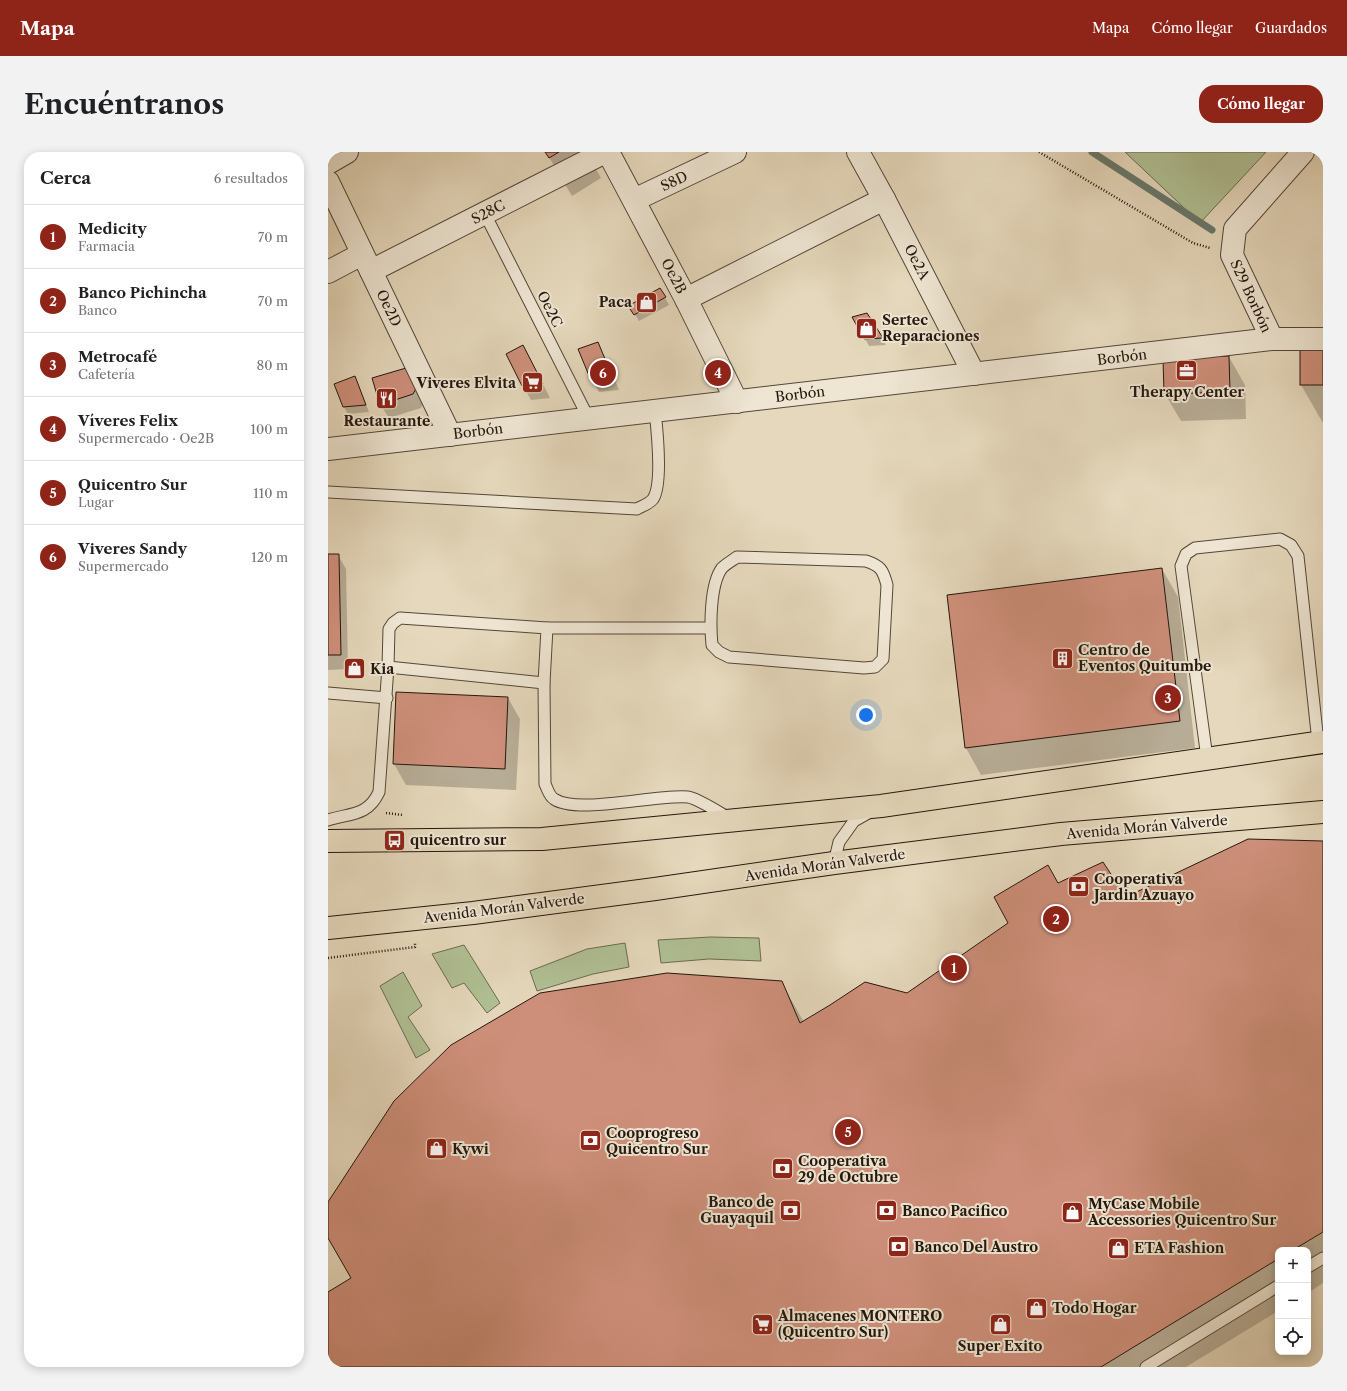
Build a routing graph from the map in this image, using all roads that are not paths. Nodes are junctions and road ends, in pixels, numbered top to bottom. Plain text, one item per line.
1 (347, 152) edge
2 (605, 152) edge
3 (608, 152) edge
4 (735, 152) edge
5 (858, 152) edge
6 (1303, 152) edge
7 (328, 163) edge
8 (328, 182) edge
9 (884, 199) junction
10 (634, 200) junction
11 (485, 214) junction
12 (367, 262) junction
13 (328, 272) edge
14 (686, 299) junction
15 (1272, 339) junction
16 (1323, 339) edge
17 (974, 374) junction
18 (737, 402) junction
19 (655, 411) junction
20 (589, 419) junction
21 (450, 435) junction
22 (328, 449) edge
23 (328, 492) edge
24 (547, 628) junction
25 (710, 628) junction
26 (388, 667) junction
27 (544, 683) junction
28 (328, 693) edge
29 (386, 698) junction
30 (1320, 742) edge
31 (1207, 758) junction
32 (881, 806) junction
33 (1323, 812) edge
34 (328, 820) edge
35 (733, 820) junction
36 (328, 841) edge
37 (834, 863) junction
38 (328, 928) edge
39 (1323, 1258) edge
40 (1311, 1266) edge
41 (1275, 1288) edge
42 (1146, 1367) edge

1 - 7 street
2 - 11 street, S28C
3 - 10 street, Oe2B
4 - 10 street, S8D
5 - 9 street, Oe2A
6 - 15 street, S29 Borbón
8 - 12 street, Oe2D
9 - 14 street
9 - 17 street, Oe2A
10 - 14 street, Oe2B
11 - 12 street, S28C
11 - 20 lane, Oe2C
12 - 13 street, S28C
12 - 21 street, Oe2D
14 - 18 street, Oe2B
15 - 16 street, Borbón
15 - 17 street, Borbón
17 - 18 street, Borbón
18 - 19 street, Borbón
19 - 20 street, Borbón
19 - 23 lane
20 - 21 street, Borbón
21 - 22 street, Borbón
24 - 25 lane
24 - 26 lane
24 - 27 lane
25 - 25 lane
26 - 27 lane
26 - 29 lane
27 - 35 lane
28 - 29 lane
29 - 34 lane
30 - 31 main road
30 - 31 lane
31 - 32 main road
32 - 35 main road
32 - 37 lane
33 - 37 main road, Avenida Morán Valverde
35 - 36 main road
37 - 38 main road, Avenida Morán Valverde
39 - 40 lane
41 - 42 lane

